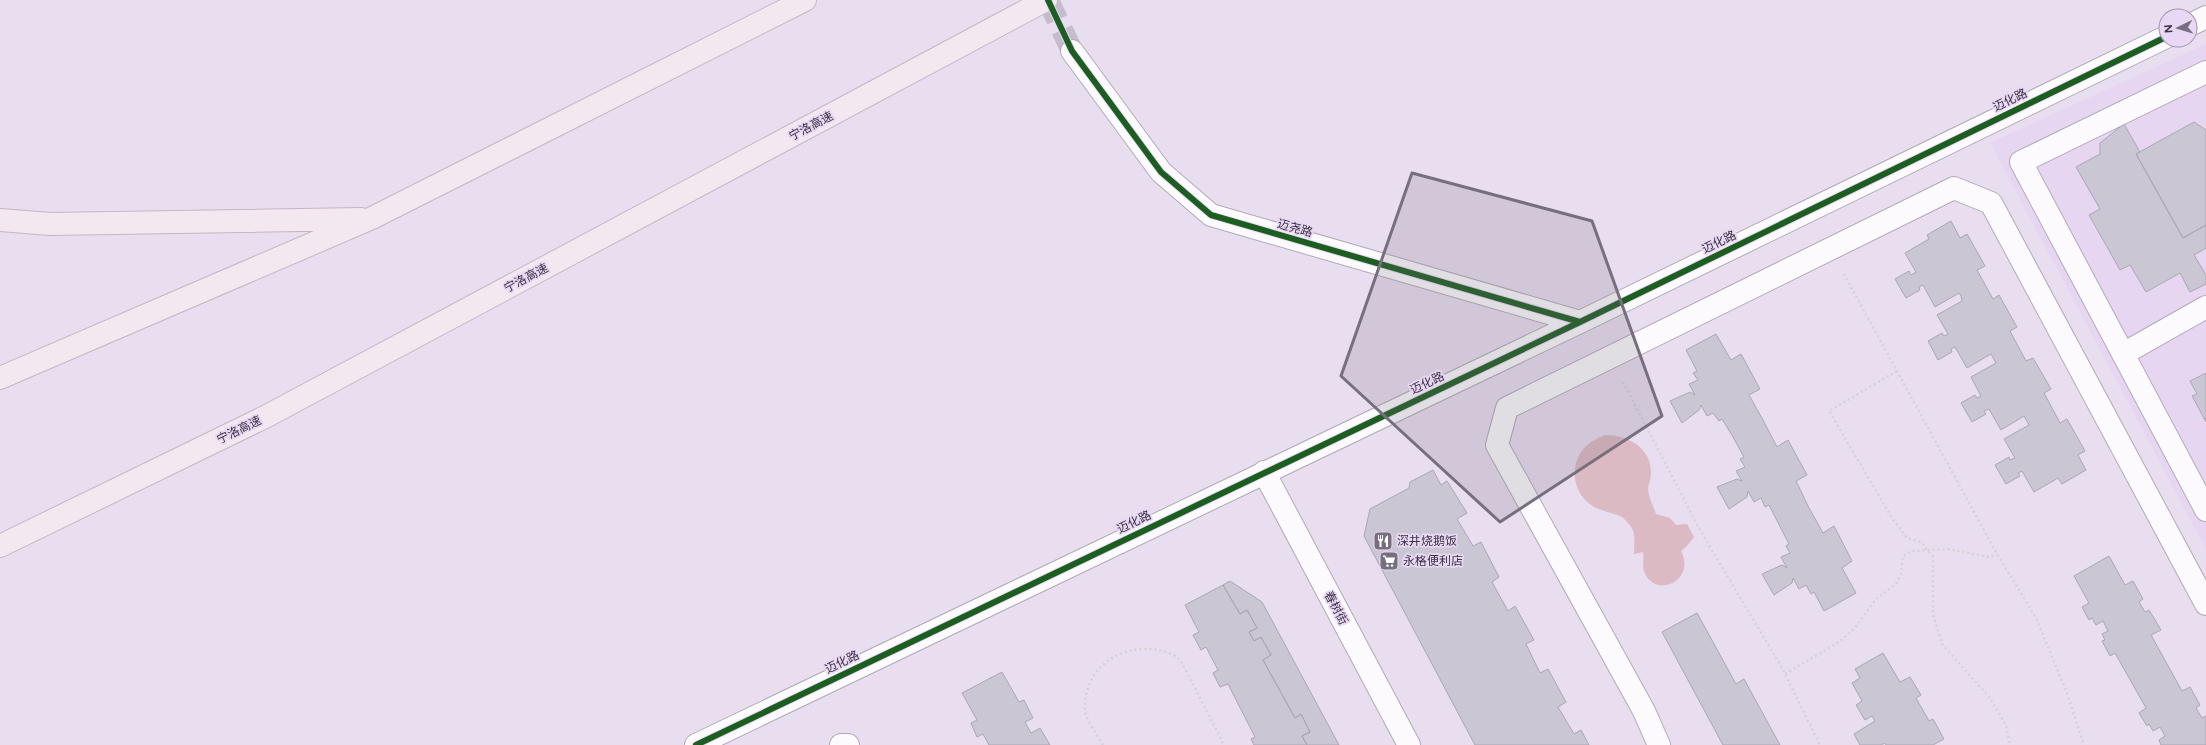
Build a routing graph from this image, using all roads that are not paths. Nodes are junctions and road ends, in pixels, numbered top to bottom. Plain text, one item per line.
1 (805, 0) edge
2 (1046, 0) edge
3 (2158, 40) edge
4 (1072, 51) tunnel mouth
5 (2206, 72) edge
6 (372, 218) junction
7 (0, 220) edge
8 (2206, 307) edge
9 (1580, 322) junction
10 (2123, 354) junction
11 (0, 378) edge
12 (1264, 472) junction
13 (2206, 510) edge
14 (0, 546) edge
15 (2206, 604) edge
16 (696, 745) edge
17 (841, 745) edge
18 (848, 745) edge
19 (1409, 745) edge
20 (1659, 745) edge

1 - 6 highway
2 - 14 highway, 宁洛高速
3 - 9 street, 迈化路
4 - 9 street, 迈尧路
5 - 10 street
6 - 7 highway
6 - 11 highway
8 - 10 street
9 - 12 street, 迈化路
10 - 13 street
12 - 16 street, 迈化路
12 - 19 street, 春树街
15 - 20 street
17 - 18 street

